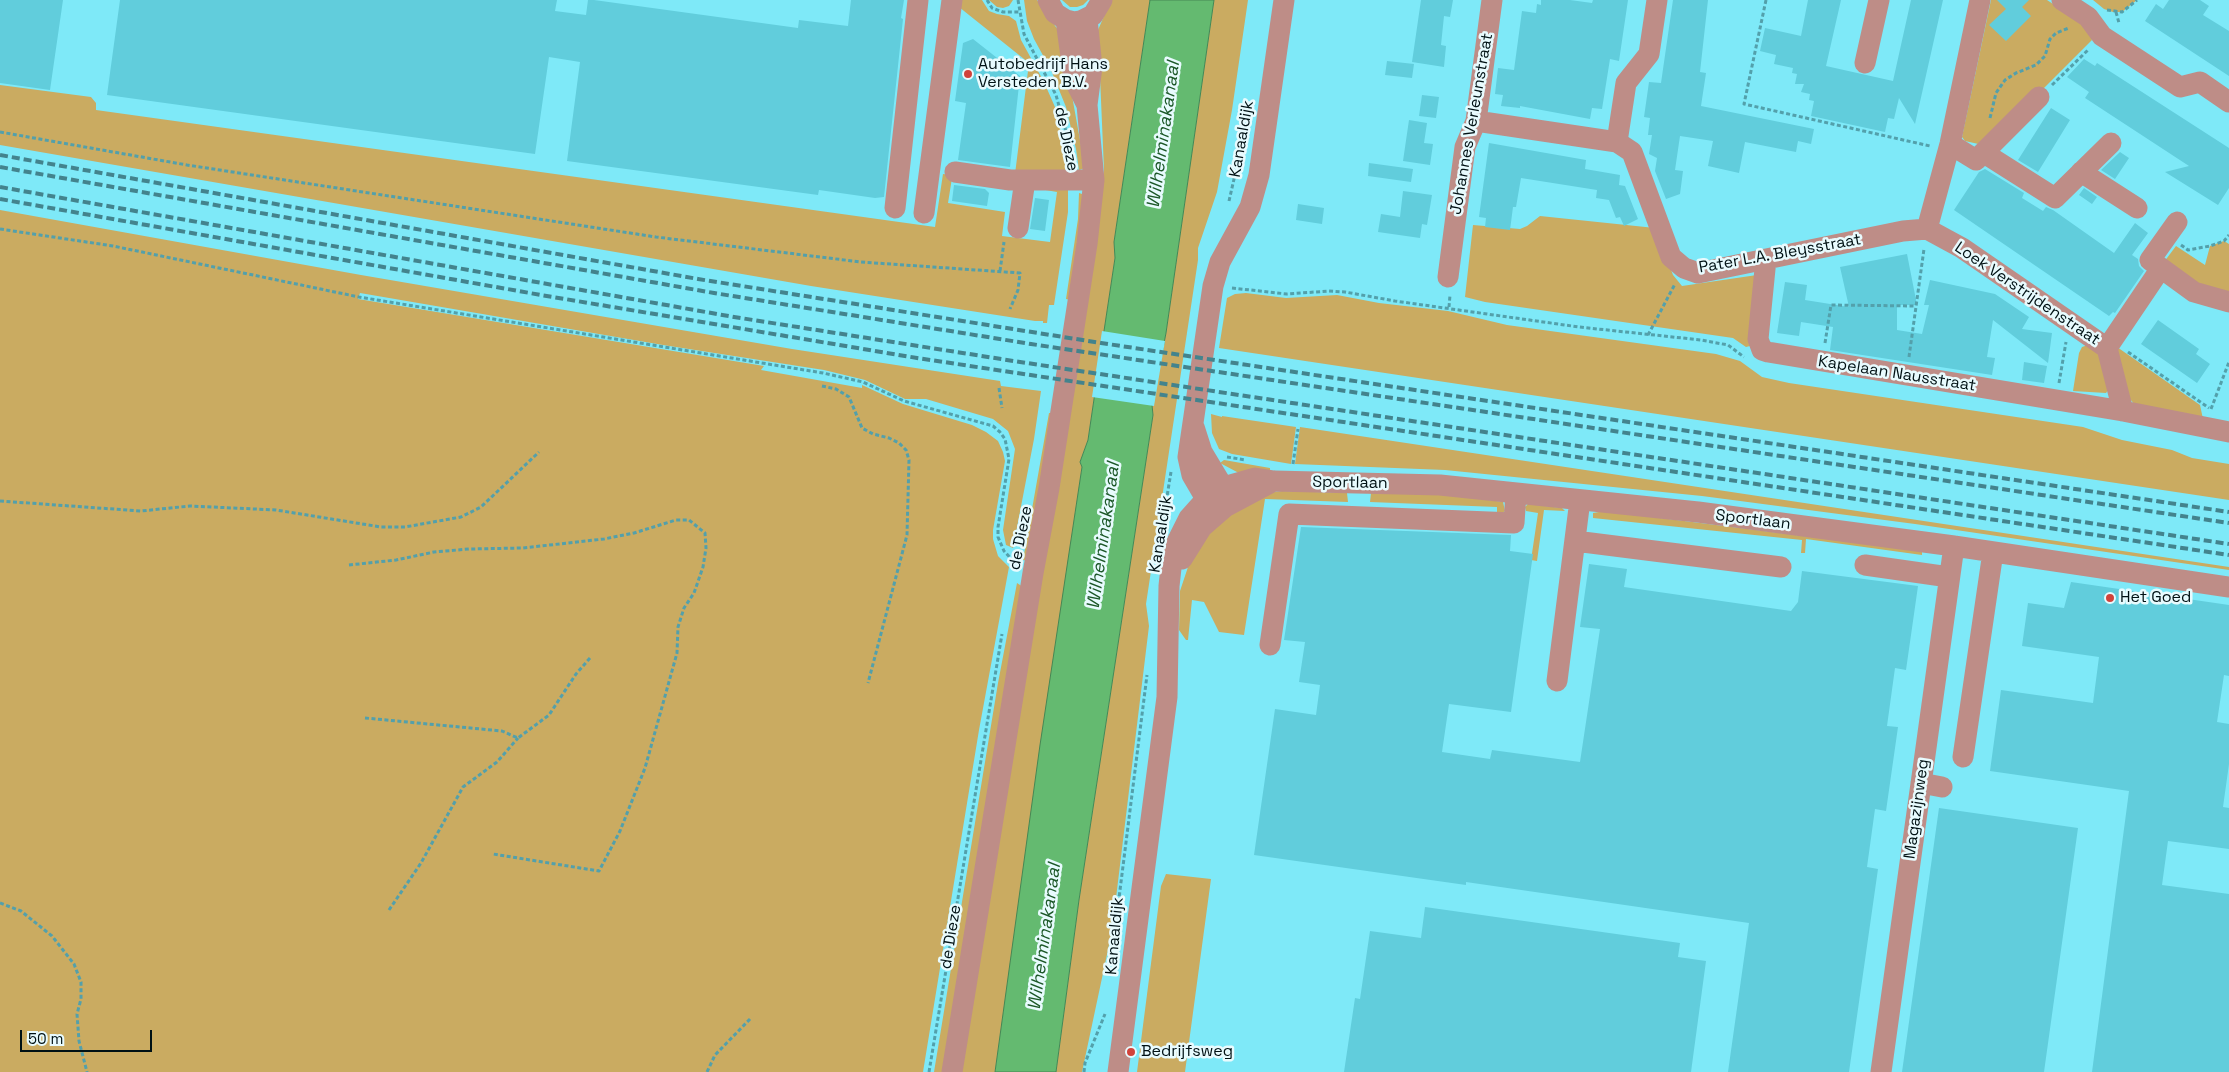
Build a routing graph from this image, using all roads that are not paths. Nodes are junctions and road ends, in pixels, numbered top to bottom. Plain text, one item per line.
1 (918, 0) edge
2 (952, 0) edge
3 (1048, 0) edge
4 (1102, 0) edge
5 (1284, 0) edge
6 (1492, 0) edge
7 (1657, 0) edge
8 (1879, 0) edge
9 (1980, 0) edge
10 (2062, 0) edge
11 (1088, 19) junction
12 (1066, 20) junction
13 (1865, 63) dead end
14 (2039, 97) road end
15 (2229, 102) edge
16 (1087, 105) junction
17 (1476, 121) junction
18 (1618, 142) junction
19 (2111, 143) dead end
20 (1949, 147) junction
21 (1984, 153) junction
22 (955, 172) dead end
23 (2081, 172) junction
24 (1025, 180) junction
25 (1084, 180) junction
26 (895, 208) dead end
27 (2137, 208) dead end
28 (924, 213) dead end
29 (1927, 229) junction
30 (2172, 229) road end
31 (1011, 232) road end
32 (1766, 259) junction
33 (2161, 268) junction
34 (1448, 277) dead end
35 (2229, 302) edge
36 (2109, 344) junction
37 (2123, 411) junction
38 (2216, 423) edge
39 (1360, 483) junction
40 (1516, 493) junction
41 (1218, 498) junction
42 (1580, 500) junction
43 (1359, 517) junction
44 (1575, 541) junction
45 (1954, 546) junction
46 (1993, 552) junction
47 (1865, 565) dead end
48 (1781, 567) dead end
49 (1949, 577) junction
50 (2229, 587) edge
51 (1270, 645) dead end
52 (1557, 681) dead end
53 (1963, 757) dead end
54 (1921, 784) junction
55 (1942, 787) dead end
56 (952, 1072) edge
57 (1118, 1072) edge
58 (1881, 1072) edge

1 - 26 street
2 - 28 street
3 - 12 street
4 - 11 street
5 - 41 street, Kanaaldijk
6 - 17 street, Johannes Verleunstraat
7 - 18 street
8 - 13 street
9 - 20 street
10 - 15 street
11 - 12 street
11 - 16 street, de Dieze
12 - 16 street, de Dieze
14 - 21 street
16 - 25 street, de Dieze
17 - 18 street
17 - 34 street, Johannes Verleunstraat
18 - 32 street, Pater L.A. Bleysstraat
19 - 23 street
20 - 21 street
20 - 29 street
21 - 23 street
22 - 24 street
23 - 27 street
24 - 25 street
24 - 31 street
25 - 56 street, de Dieze
29 - 32 street, Pater L.A. Bleysstraat
29 - 36 street, Loek Verstrijdenstraat
30 - 33 street
32 - 37 street, Kapelaan Nausstraat
33 - 35 street
33 - 36 street
36 - 37 street, Loek Verstrijdenstraat
37 - 38 street
39 - 40 street, Sportlaan
39 - 41 street, Sportlaan
39 - 43 street
40 - 42 street, Sportlaan
40 - 43 street
41 - 57 street, Kanaaldijk
42 - 44 street
42 - 45 street, Sportlaan
43 - 51 street
44 - 48 street
44 - 52 street
45 - 46 street, Sportlaan
45 - 49 street, Magazijnweg
46 - 50 street, Sportlaan
46 - 53 street
47 - 49 street
49 - 54 street, Magazijnweg
54 - 55 street
54 - 58 street, Magazijnweg

